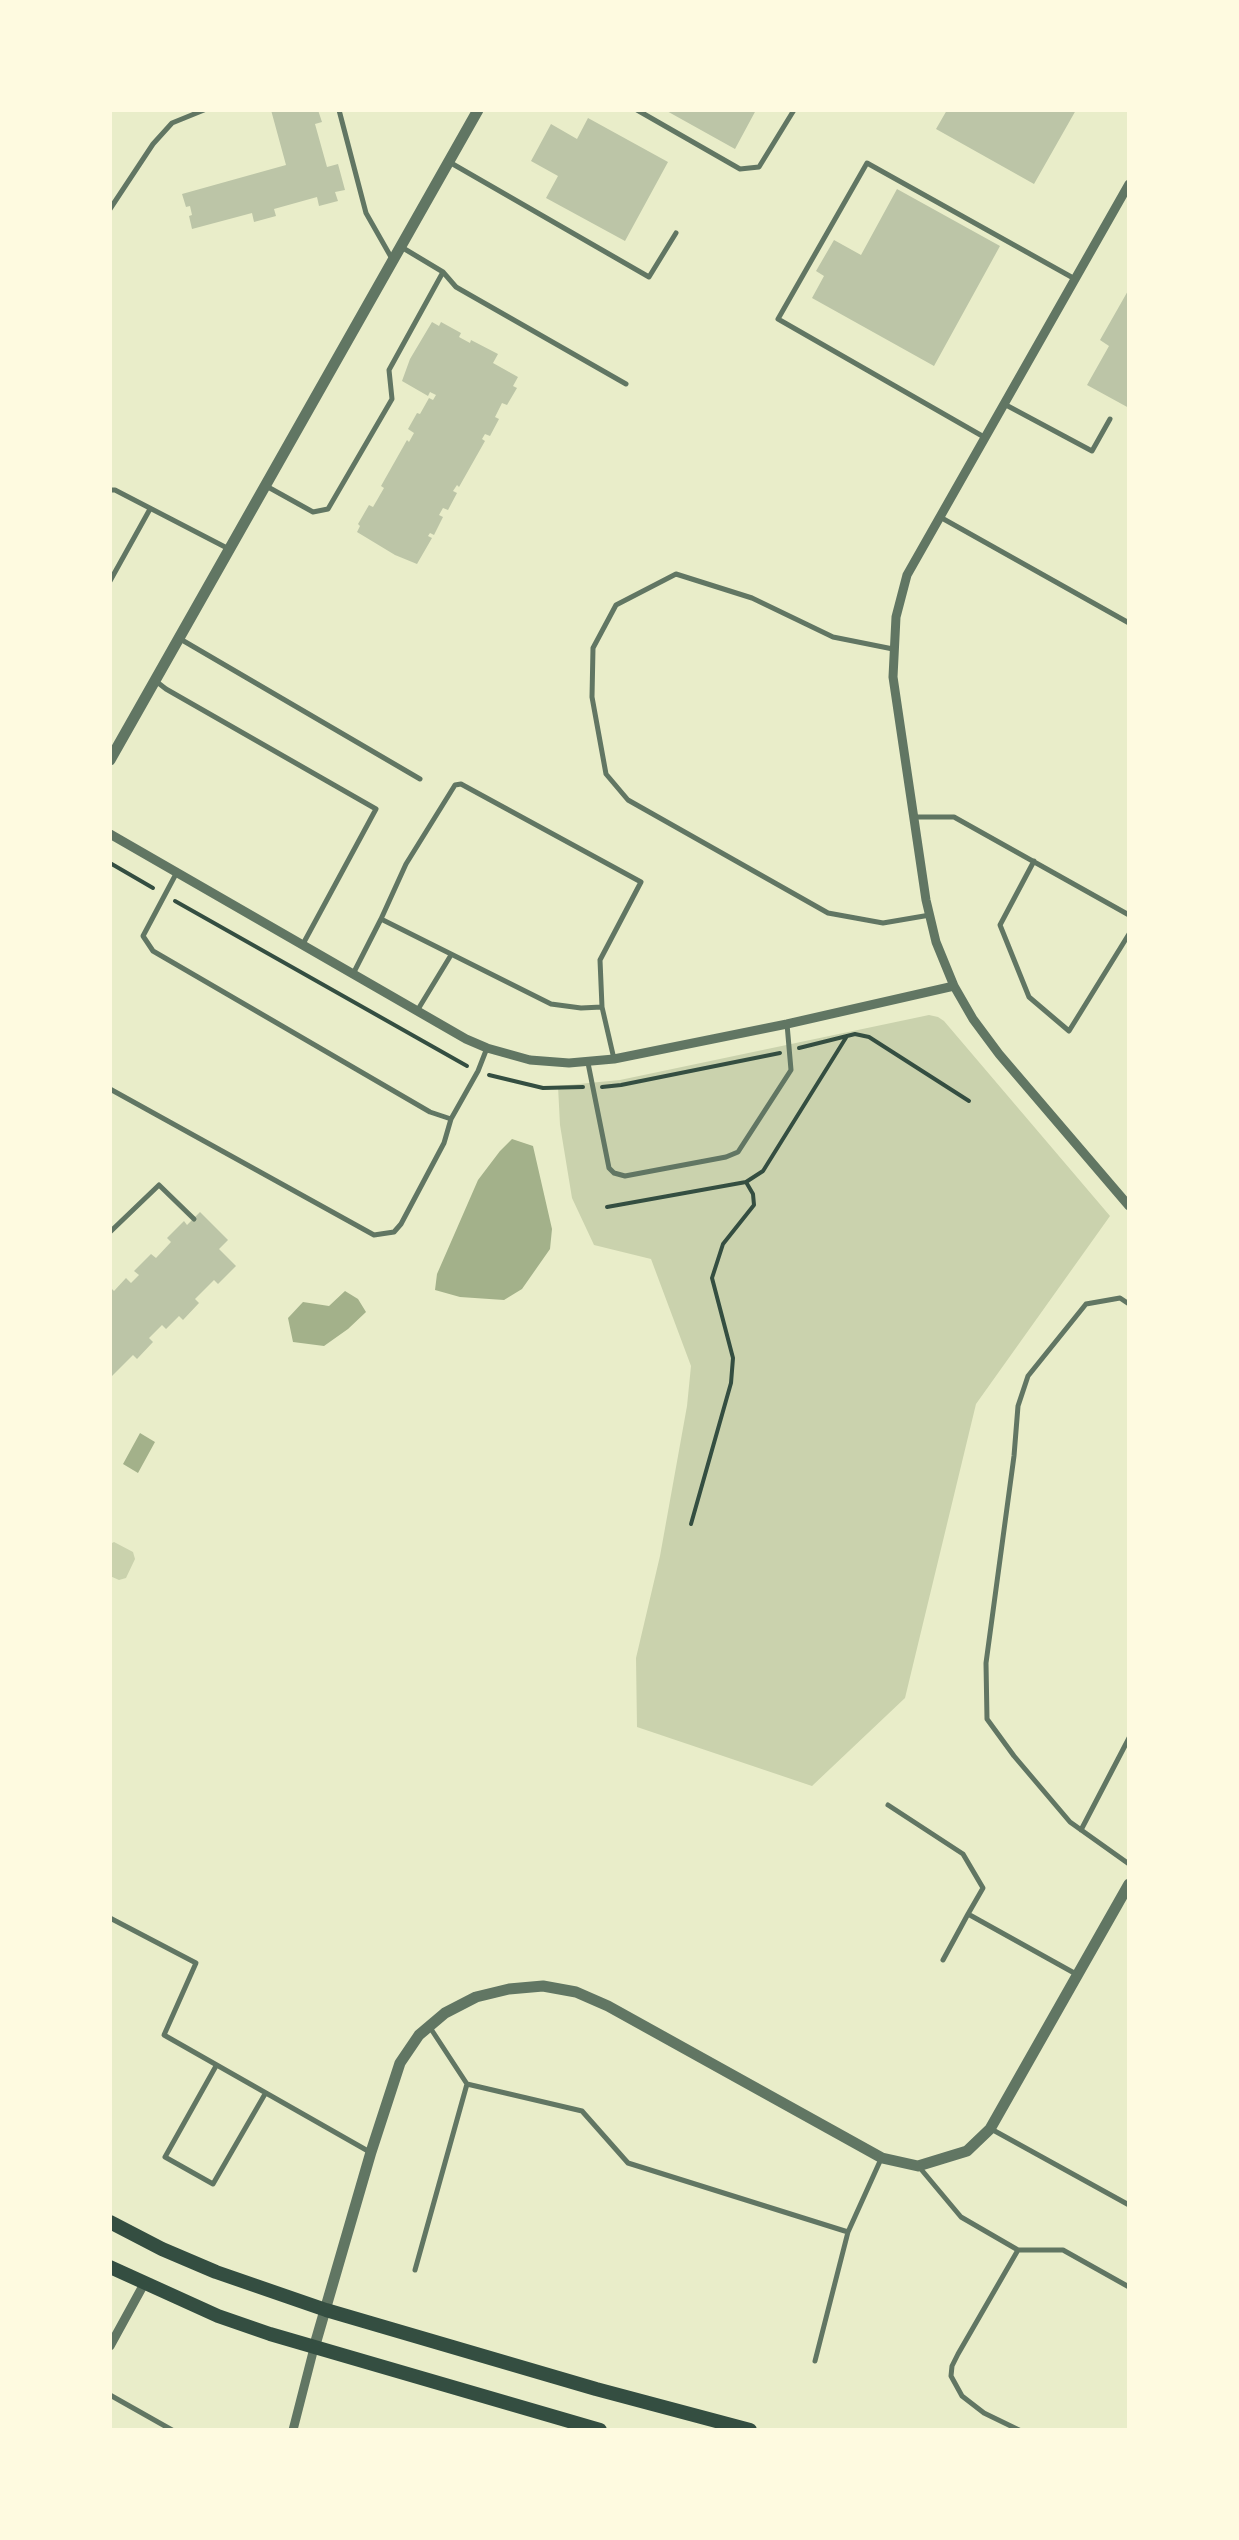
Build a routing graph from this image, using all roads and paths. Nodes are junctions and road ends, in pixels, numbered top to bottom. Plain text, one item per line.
1 (204, 110) edge
2 (339, 110) edge
3 (478, 110) edge
4 (638, 110) edge
5 (794, 110) edge
6 (448, 161) junction
7 (1129, 184) edge
8 (110, 209) edge
9 (676, 233) dead end
10 (400, 246) junction
11 (392, 260) junction
12 (443, 272) junction
13 (1075, 279) junction
14 (626, 384) dead end
15 (1003, 404) junction
16 (1110, 420) dead end
17 (984, 437) junction
18 (265, 486) junction
19 (110, 490) edge
20 (150, 508) junction
21 (940, 516) junction
22 (230, 549) junction
23 (110, 581) edge
24 (1129, 624) edge
25 (179, 638) junction
26 (894, 650) junction
27 (155, 680) junction
28 (110, 760) edge
29 (420, 779) dead end
30 (915, 817) junction
31 (110, 834) edge
32 (1034, 862) junction
33 (110, 863) edge
34 (177, 872) junction
35 (166, 895) junction
36 (930, 915) junction
37 (1129, 915) edge
38 (381, 920) junction
39 (1129, 934) edge
40 (303, 944) junction
41 (451, 955) junction
42 (353, 974) junction
43 (954, 986) junction
44 (602, 1007) junction
45 (416, 1011) junction
46 (786, 1024) junction
47 (487, 1048) junction
48 (789, 1050) junction
49 (614, 1059) junction
50 (588, 1063) junction
51 (478, 1071) junction
52 (592, 1087) junction
53 (110, 1090) edge
54 (969, 1100) dead end
55 (451, 1118) junction
56 (746, 1182) dead end
57 (1129, 1206) edge
58 (194, 1219) dead end
59 (110, 1232) edge
60 (1129, 1304) edge
61 (691, 1524) dead end
62 (1129, 1738) edge
63 (888, 1805) dead end
64 (1081, 1830) junction
65 (1129, 1864) edge
66 (1129, 1884) edge
67 (968, 1914) junction
68 (110, 1918) edge
69 (943, 1960) dead end
70 (1078, 1976) junction
71 (430, 2026) junction
72 (216, 2066) junction
73 (467, 2084) junction
74 (264, 2094) junction
75 (990, 2128) junction
76 (371, 2152) junction
77 (882, 2158) junction
78 (918, 2166) junction
79 (1129, 2205) edge
80 (110, 2222) edge
81 (848, 2232) junction
82 (1018, 2250) junction
83 (110, 2266) edge
84 (415, 2270) dead end
85 (144, 2284) junction
86 (1129, 2286) edge
87 (326, 2310) junction
88 (110, 2346) edge
89 (314, 2348) junction
90 (815, 2361) dead end
91 (110, 2394) edge
92 (172, 2430) edge
93 (294, 2430) edge
94 (600, 2430) edge
95 (750, 2430) edge
96 (1019, 2430) edge

1 - 8 lane
2 - 11 lane
3 - 6 street
4 - 5 lane
6 - 9 lane
6 - 10 street
7 - 13 street
10 - 11 street
10 - 12 lane
11 - 18 street
12 - 14 lane
12 - 18 lane
13 - 15 street
13 - 17 lane
15 - 16 lane
15 - 17 street
17 - 21 street
18 - 22 street
19 - 20 lane
20 - 22 lane
20 - 23 lane
21 - 24 lane
21 - 26 street
22 - 25 street
25 - 27 street
25 - 29 lane
26 - 30 street
26 - 36 lane
27 - 28 street
27 - 40 lane
30 - 32 lane
30 - 36 street
31 - 34 street
32 - 37 lane
32 - 39 lane
33 - 35 path
34 - 35 lane
34 - 40 street
35 - 51 path
35 - 55 lane
36 - 43 street
38 - 41 lane
38 - 42 lane
38 - 44 lane
40 - 42 street
41 - 44 lane
41 - 45 lane
42 - 45 street
43 - 46 street
43 - 57 street
44 - 49 lane
45 - 47 street
46 - 48 lane
46 - 49 street
47 - 50 street
47 - 51 lane
48 - 52 path
48 - 52 lane
48 - 54 path
49 - 50 street
50 - 52 lane
51 - 52 path
51 - 55 lane
53 - 55 lane
56 - 61 path
58 - 59 lane
60 - 64 lane
62 - 64 lane
63 - 67 lane
64 - 65 lane
66 - 70 street
67 - 69 lane
67 - 70 lane
68 - 72 lane
70 - 75 street
71 - 73 lane
71 - 76 street
71 - 77 street
72 - 74 lane
72 - 74 lane
73 - 81 lane
73 - 84 lane
74 - 76 lane
75 - 78 street
75 - 79 lane
76 - 87 street
77 - 78 street
77 - 81 lane
78 - 82 lane
80 - 87 main road
81 - 90 lane
82 - 86 lane
82 - 96 lane
83 - 85 main road
85 - 88 street
85 - 89 main road
87 - 89 street
87 - 95 main road
89 - 93 street
89 - 94 main road
91 - 92 lane

